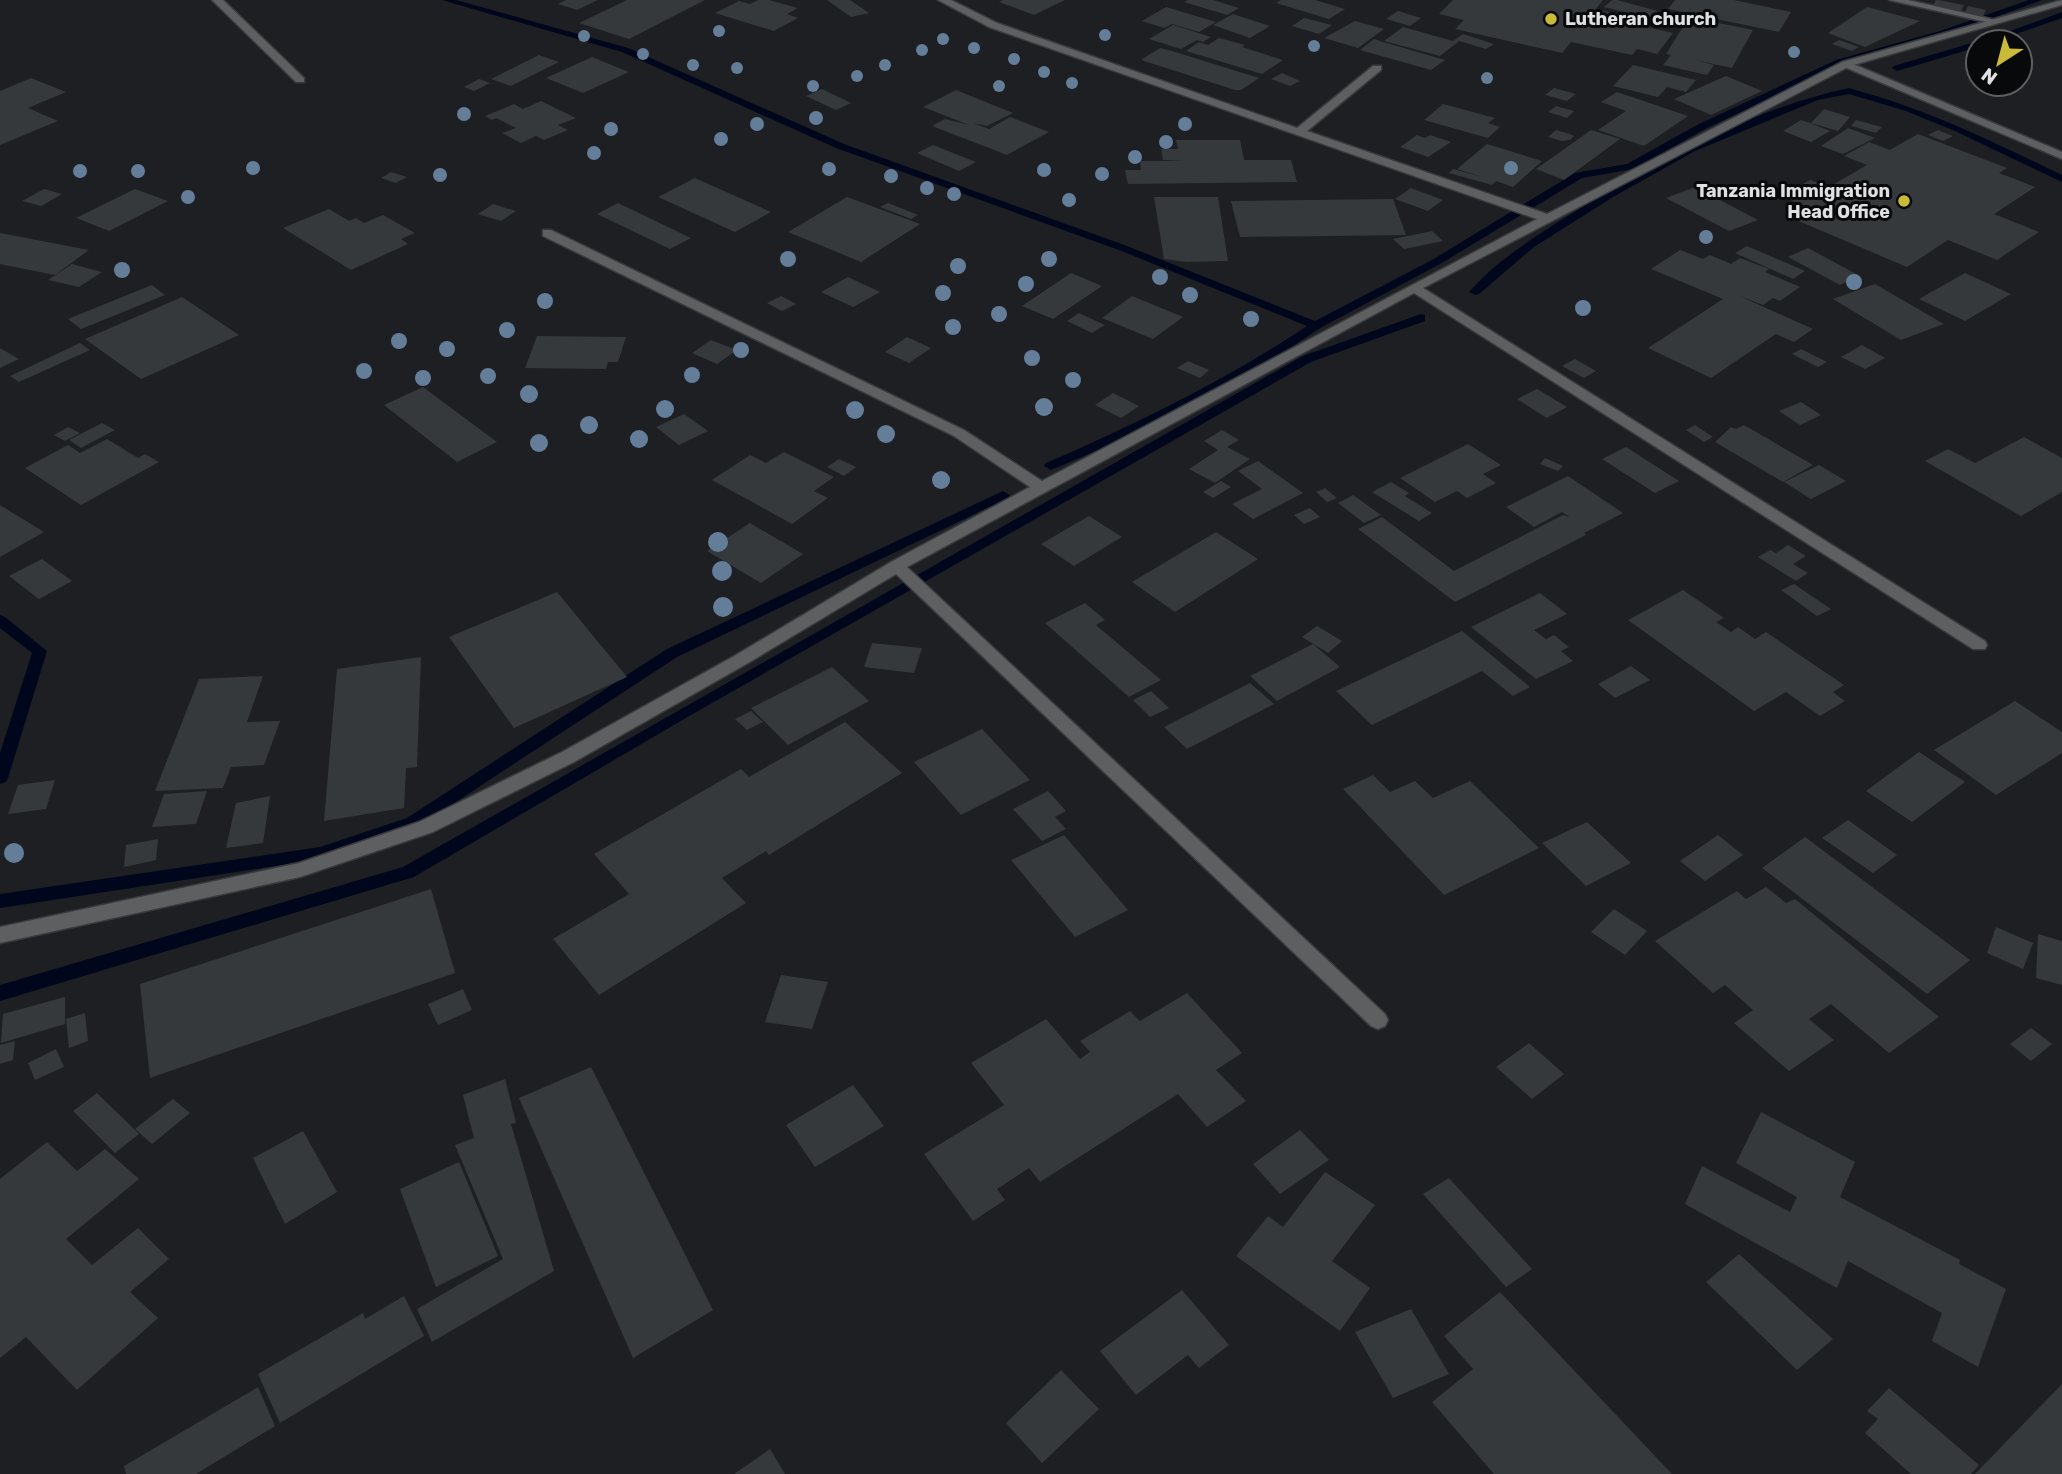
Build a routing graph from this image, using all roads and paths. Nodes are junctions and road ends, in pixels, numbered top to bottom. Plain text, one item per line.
1 (217, 0) edge
2 (943, 0) edge
3 (1894, 0) edge
4 (2062, 2) edge
5 (1995, 21) junction
6 (1846, 64) junction
7 (1377, 68) dead end
8 (300, 80) dead end
9 (1299, 132) junction
10 (2062, 156) edge
11 (1548, 219) junction
12 (547, 233) dead end
13 (1414, 288) junction
14 (1041, 487) junction
15 (897, 566) junction
16 (1979, 645) dead end
17 (0, 935) edge
18 (1378, 1020) dead end

1 - 8 street
2 - 9 street
3 - 5 street
4 - 5 street
5 - 6 street
6 - 10 street
6 - 11 street
7 - 9 street
9 - 11 street
11 - 13 street
12 - 14 street
13 - 14 street
13 - 16 street
14 - 15 street
15 - 17 street
15 - 18 street

